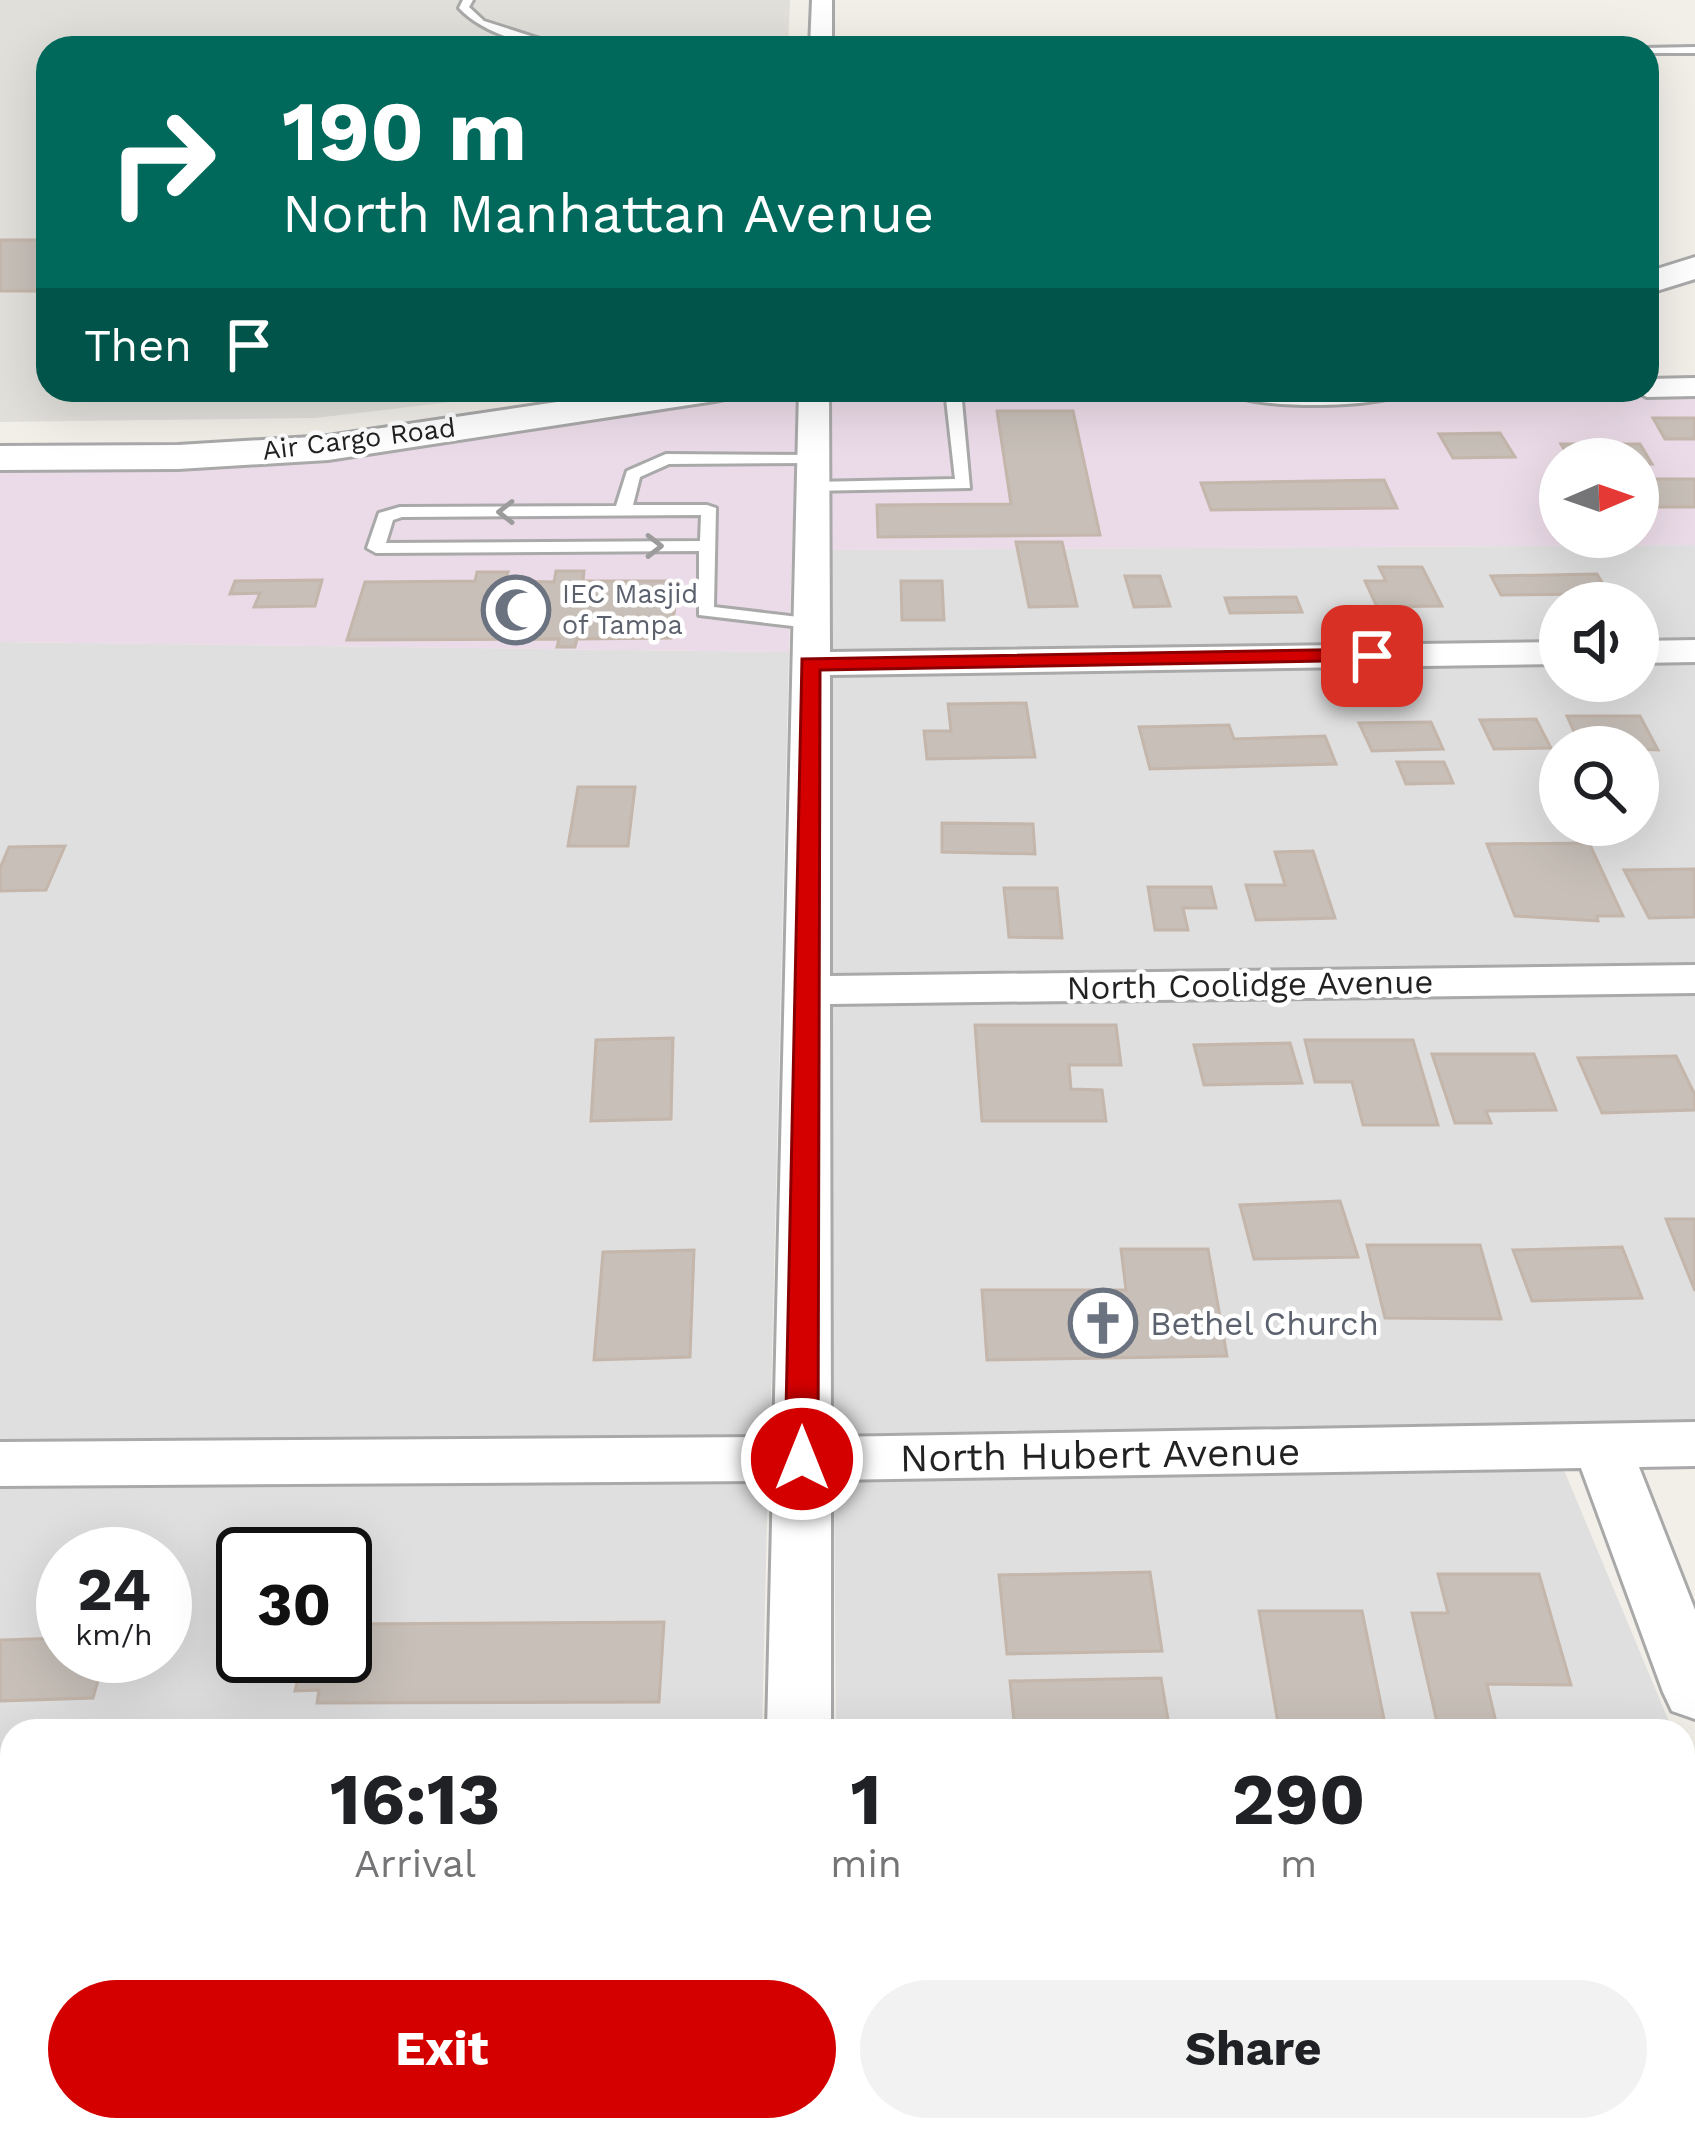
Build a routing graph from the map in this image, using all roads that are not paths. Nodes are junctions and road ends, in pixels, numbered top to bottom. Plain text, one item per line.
1 (468, 0) edge
2 (822, 0) edge
3 (523, 36) edge
4 (821, 36) edge
5 (1659, 50) edge
6 (1695, 50) edge
7 (1695, 239) edge
8 (1659, 250) edge
9 (1695, 267) edge
10 (1659, 280) edge
11 (1659, 388) edge
12 (1695, 388) edge
13 (635, 402) edge
14 (814, 402) edge
15 (954, 402) edge
16 (0, 458) edge
17 (813, 472) junction
18 (623, 511) junction
19 (707, 546) junction
20 (810, 643) junction
21 (1695, 651) edge
22 (1659, 652) edge
23 (1539, 653) edge
24 (1695, 979) edge
25 (806, 990) junction
26 (1695, 1444) edge
27 (1602, 1445) junction
28 (802, 1459) junction
29 (0, 1464) edge
30 (1695, 1692) edge
31 (799, 1719) edge

1 - 3 lane
2 - 4 street
5 - 6 lane
7 - 8 street
9 - 10 street
11 - 12 street
13 - 16 street, Air Cargo Road
14 - 17 street
15 - 17 lane
17 - 18 lane
17 - 20 street
18 - 19 lane
18 -> 19 lane
19 - 20 lane
20 - 23 street
20 - 25 street
21 - 22 street
24 - 25 street, North Coolidge Avenue
25 - 28 street
26 - 27 street, North Hubert Avenue
27 - 28 street, North Hubert Avenue
27 - 30 street
28 - 29 street, North Hubert Avenue
28 - 31 street

